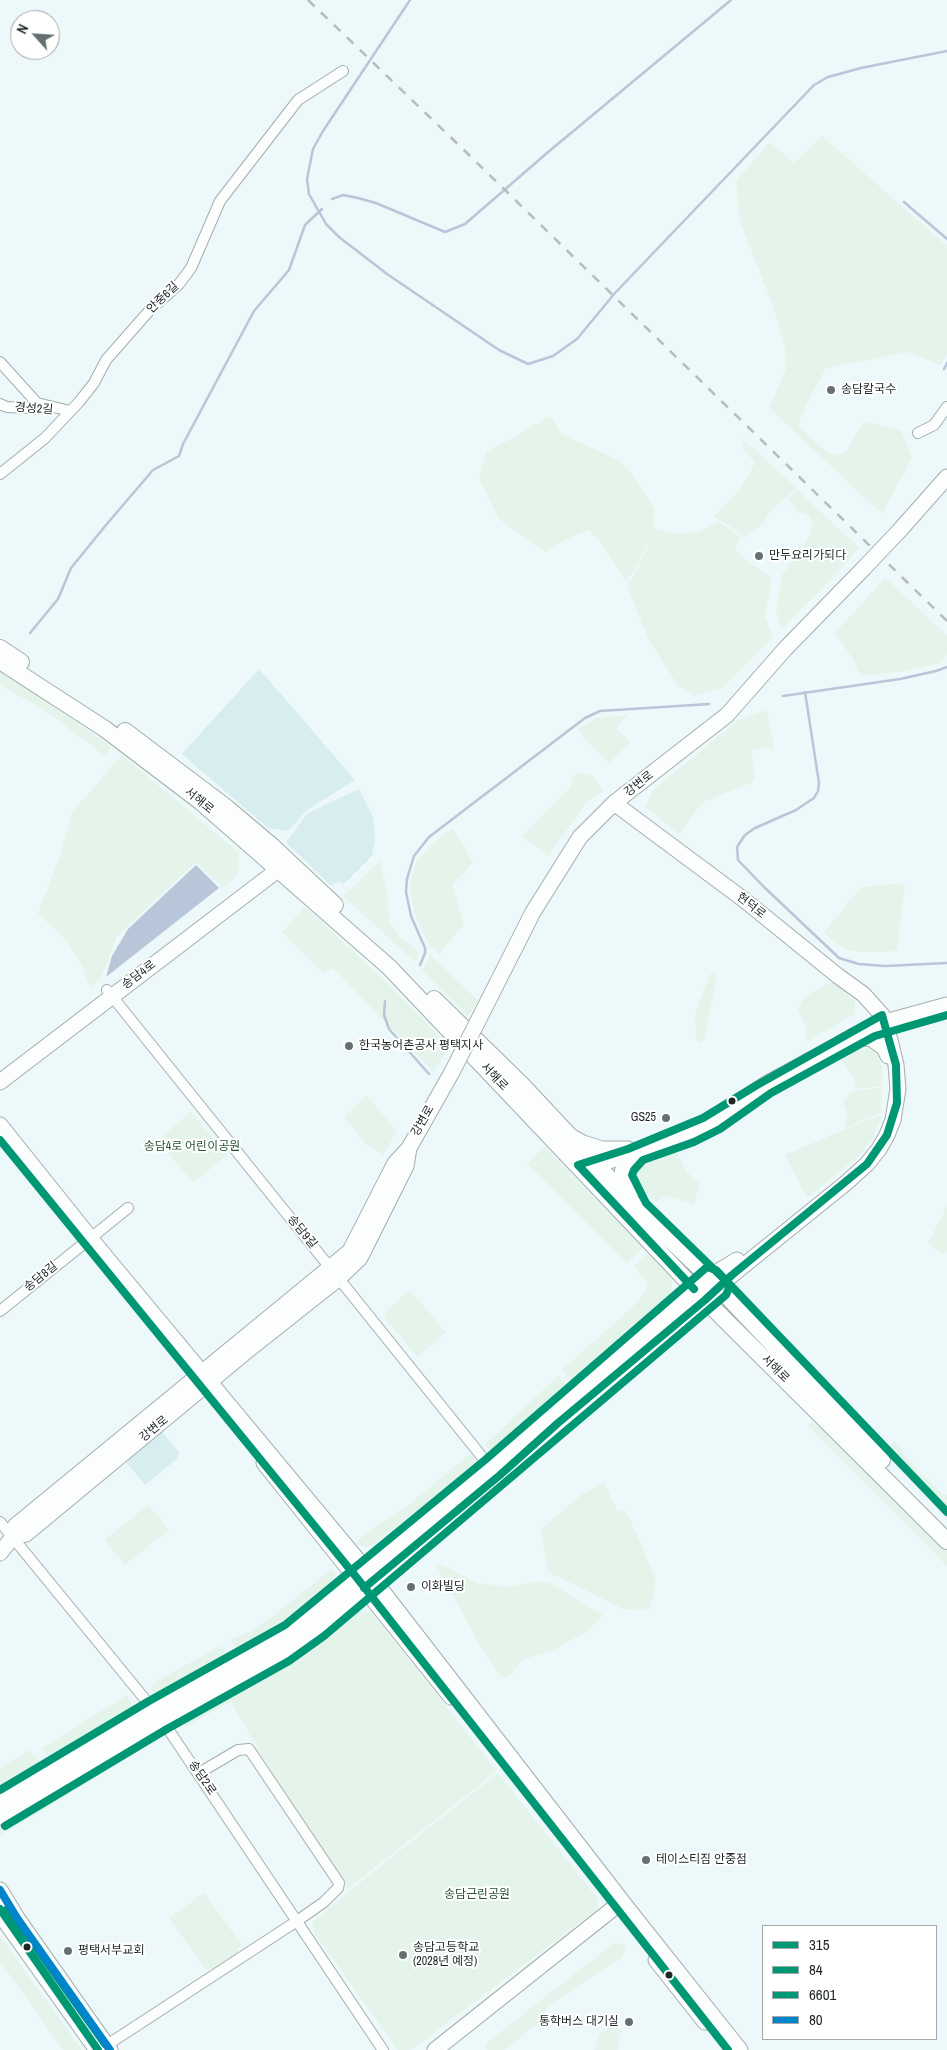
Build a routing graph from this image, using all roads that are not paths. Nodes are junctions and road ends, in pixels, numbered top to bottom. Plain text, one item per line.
1 (343, 71) dead end
2 (0, 362) edge
3 (0, 404) edge
4 (947, 407) edge
5 (70, 411) junction
6 (918, 433) dead end
7 (0, 474) edge
8 (947, 477) edge
9 (0, 648) edge
10 (0, 661) edge
11 (614, 804) junction
12 (276, 866) junction
13 (109, 993) junction
14 (947, 1005) edge
15 (881, 1019) junction
16 (853, 1036) junction
17 (888, 1056) junction
18 (0, 1072) edge
19 (0, 1082) edge
20 (0, 1124) edge
21 (571, 1137) junction
22 (0, 1140) edge
23 (632, 1150) junction
24 (588, 1165) junction
25 (128, 1208) dead end
26 (638, 1209) junction
27 (87, 1241) junction
28 (335, 1273) junction
29 (714, 1282) junction
30 (699, 1295) junction
31 (0, 1311) edge
32 (202, 1381) junction
33 (491, 1468) junction
34 (0, 1522) edge
35 (947, 1526) edge
36 (12, 1538) junction
37 (947, 1541) edge
38 (0, 1553) edge
39 (365, 1579) junction
40 (158, 1715) junction
41 (199, 1774) junction
42 (0, 1802) edge
43 (0, 1817) edge
44 (0, 1890) edge
45 (621, 1908) junction
46 (0, 1914) edge
47 (297, 1921) junction
48 (105, 2048) edge
49 (384, 2050) edge
50 (435, 2050) edge
51 (452, 2050) edge
52 (728, 2050) edge
53 (740, 2050) edge

1 - 5 street, 안중6길
2 - 5 street, 경성2길
3 - 5 street, 경성2길
4 - 6 street
5 - 7 street, 안중6길
8 - 11 main road, 강변로, bridge
9 - 21 main road, 서해로
10 - 12 main road, 서해로
11 - 15 main road, 현덕로
11 - 28 main road, 강변로, bridge
12 - 13 main road, 송담4로
12 - 24 main road, 서해로
13 - 18 main road, 송담4로
13 - 19 main road, 송담4로
13 - 28 street, 송담9길
14 - 15 main road
15 - 16 main road
15 - 17 main road
15 - 23 main road
15 - 29 main road
16 - 17 main road
16 - 23 main road
17 - 29 main road
20 - 27 main road
21 - 23 main road
21 - 24 main road, 서해로
22 - 27 main road
23 - 24 main road
23 - 26 main road
24 - 26 main road, 서해로
24 - 30 main road, 서해로
25 - 27 street
26 - 29 main road, 서해로
27 - 31 street, 송담8길
27 - 32 main road
28 - 32 main road, 강변로
28 - 33 street, 송담9길
29 - 30 main road
29 - 35 main road, 서해로
30 - 33 main road
30 - 37 main road, 서해로
30 - 39 main road
32 - 36 main road, 강변로
32 - 39 main road
33 - 39 main road
34 - 36 street, 송담2로
36 - 38 main road, 강변로
36 - 40 street, 송담2로
39 - 40 main road
39 - 45 main road
40 - 41 street, 송담2로
40 - 42 main road
40 - 43 main road
41 - 47 street, 송담2로
41 - 47 street
44 - 48 main road
45 - 50 main road
45 - 51 main road
45 - 52 main road
45 - 53 main road
46 - 48 main road
47 - 48 street
47 - 49 street, 송담2로

